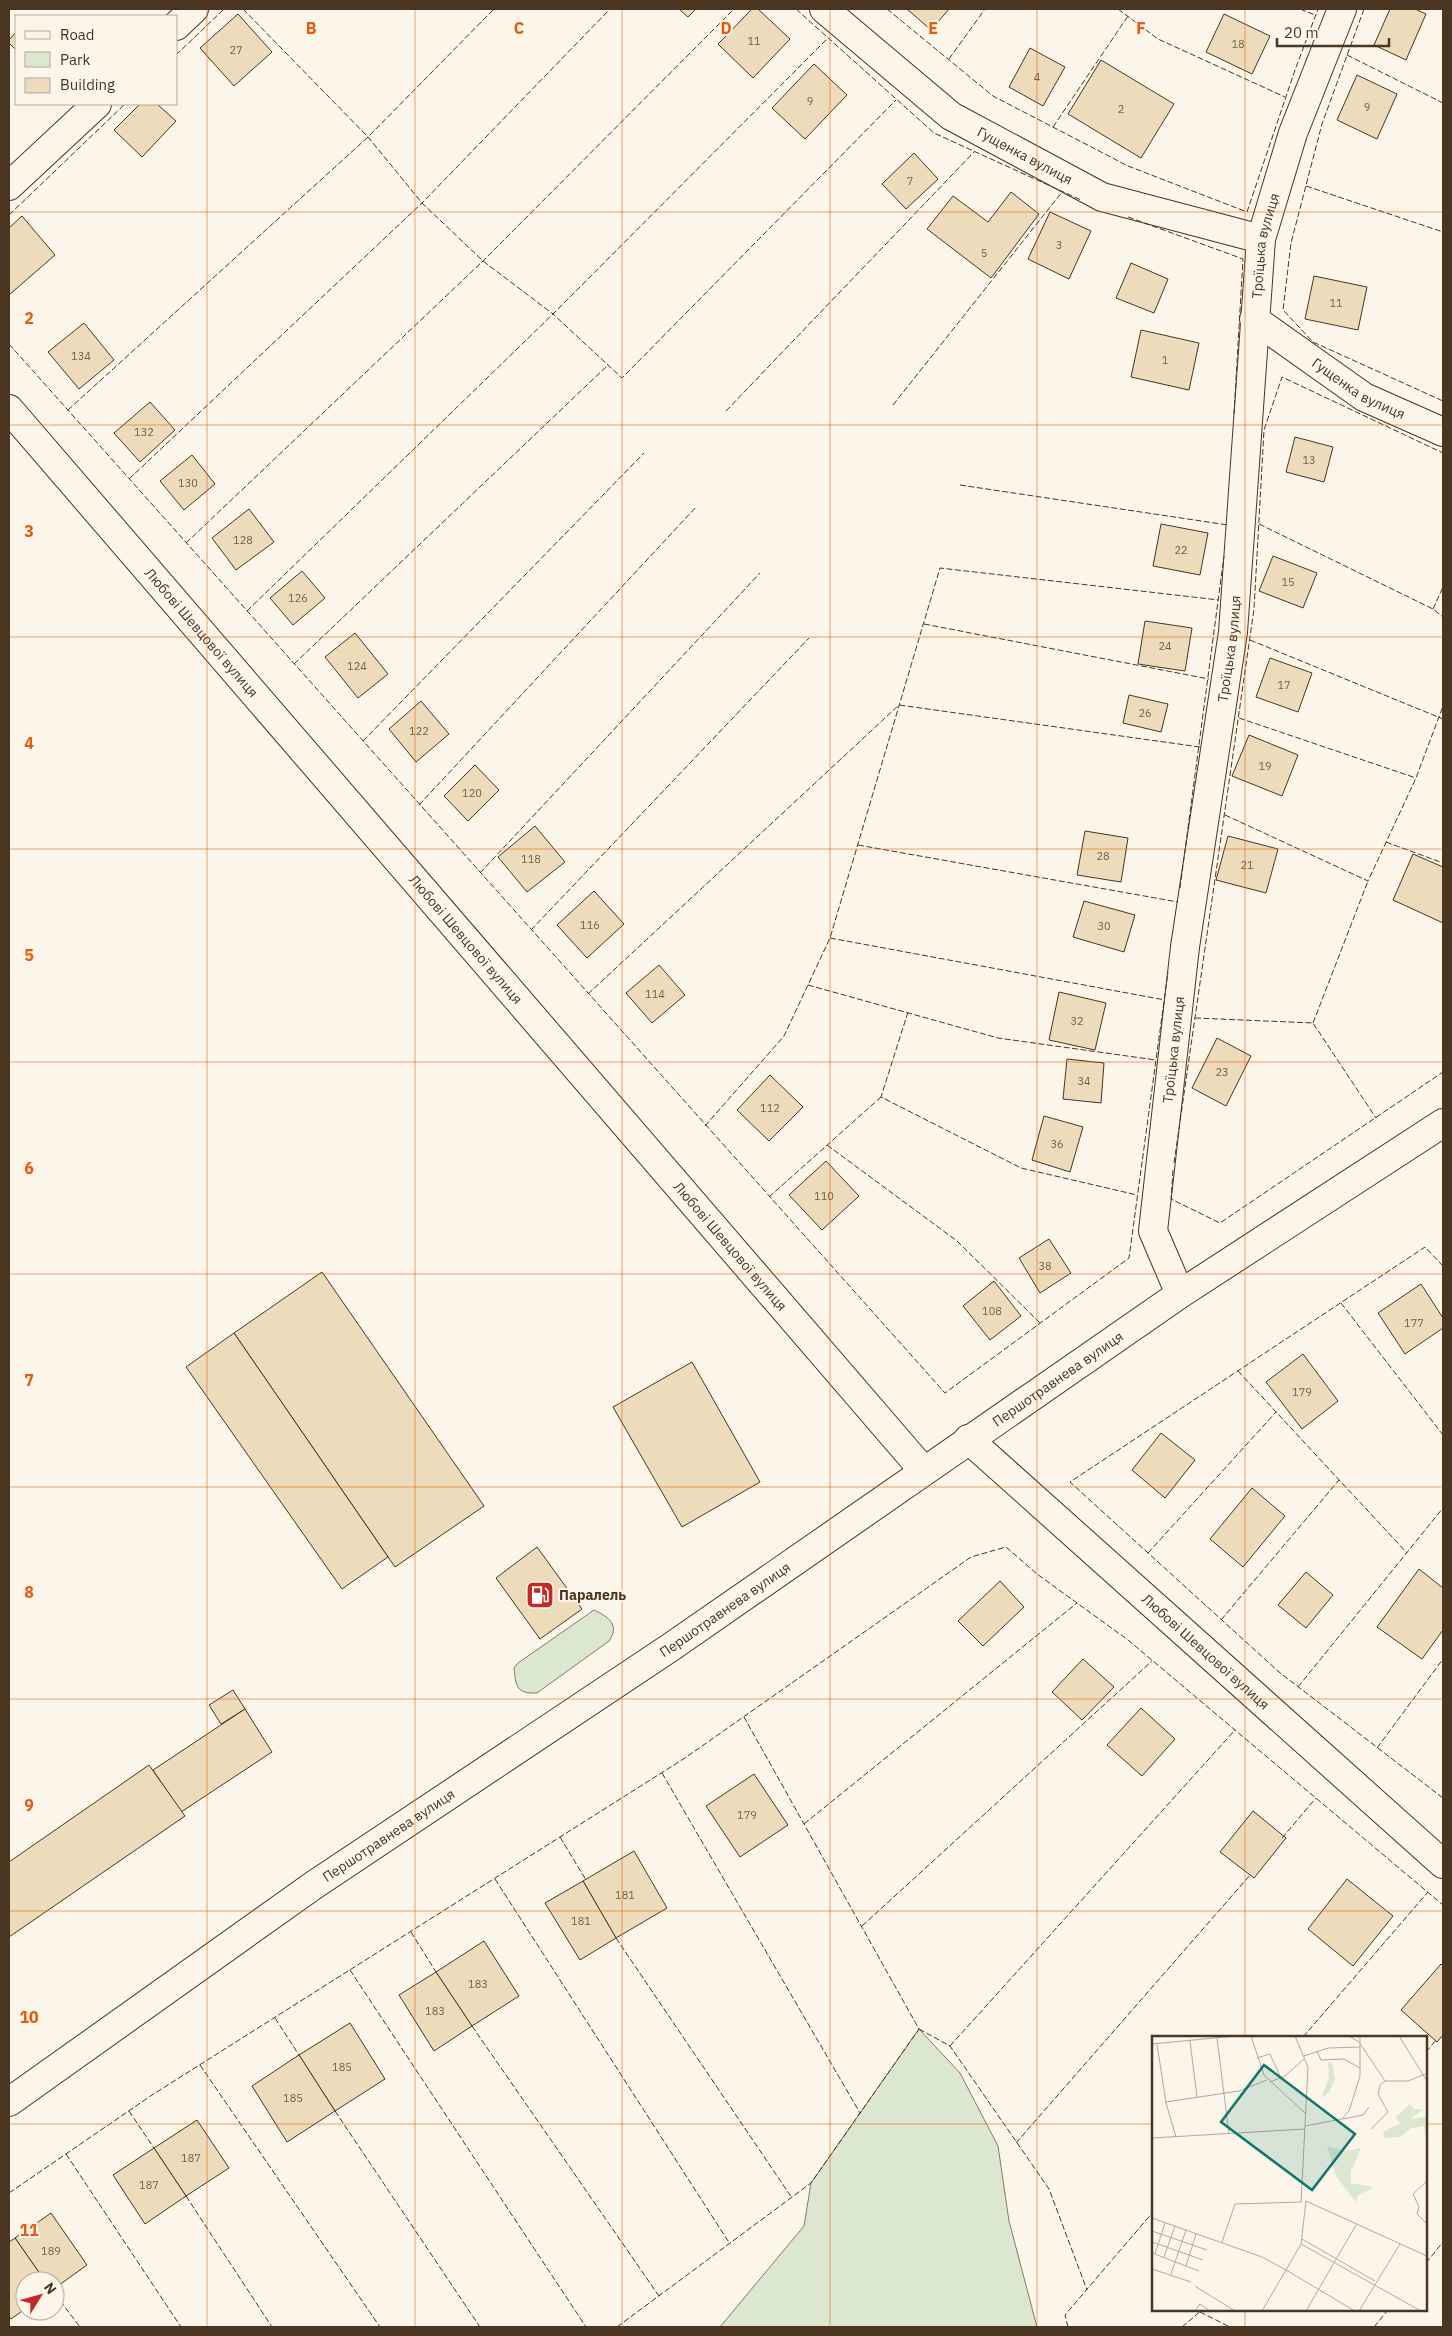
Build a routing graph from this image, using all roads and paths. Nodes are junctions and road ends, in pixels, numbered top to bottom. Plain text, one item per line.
1 (194, 9) edge
2 (824, 9) edge
3 (1342, 9) edge
4 (178, 24) edge
5 (96, 105) edge
6 (9, 186) edge
7 (1260, 239) junction
8 (1254, 319) junction
9 (9, 409) edge
10 (1443, 432) edge
11 (1443, 1123) edge
12 (1180, 1294) junction
13 (968, 1438) junction
14 (922, 1470) junction
15 (1443, 1864) edge
16 (9, 2102) edge

1 - 4 street
2 - 7 street, Гущенка вулиця
3 - 7 street, Троїцька вулиця
5 - 6 street
7 - 8 street, Троїцька вулиця
8 - 10 street, Гущенка вулиця
8 - 12 street, Троїцька вулиця
9 - 14 street, Любові Шевцової вулиця
11 - 12 street, Першотравнева вулиця
12 - 13 street, Першотравнева вулиця
13 - 14 street, Першотравнева вулиця
13 - 15 street, Любові Шевцової вулиця
14 - 16 street, Першотравнева вулиця

